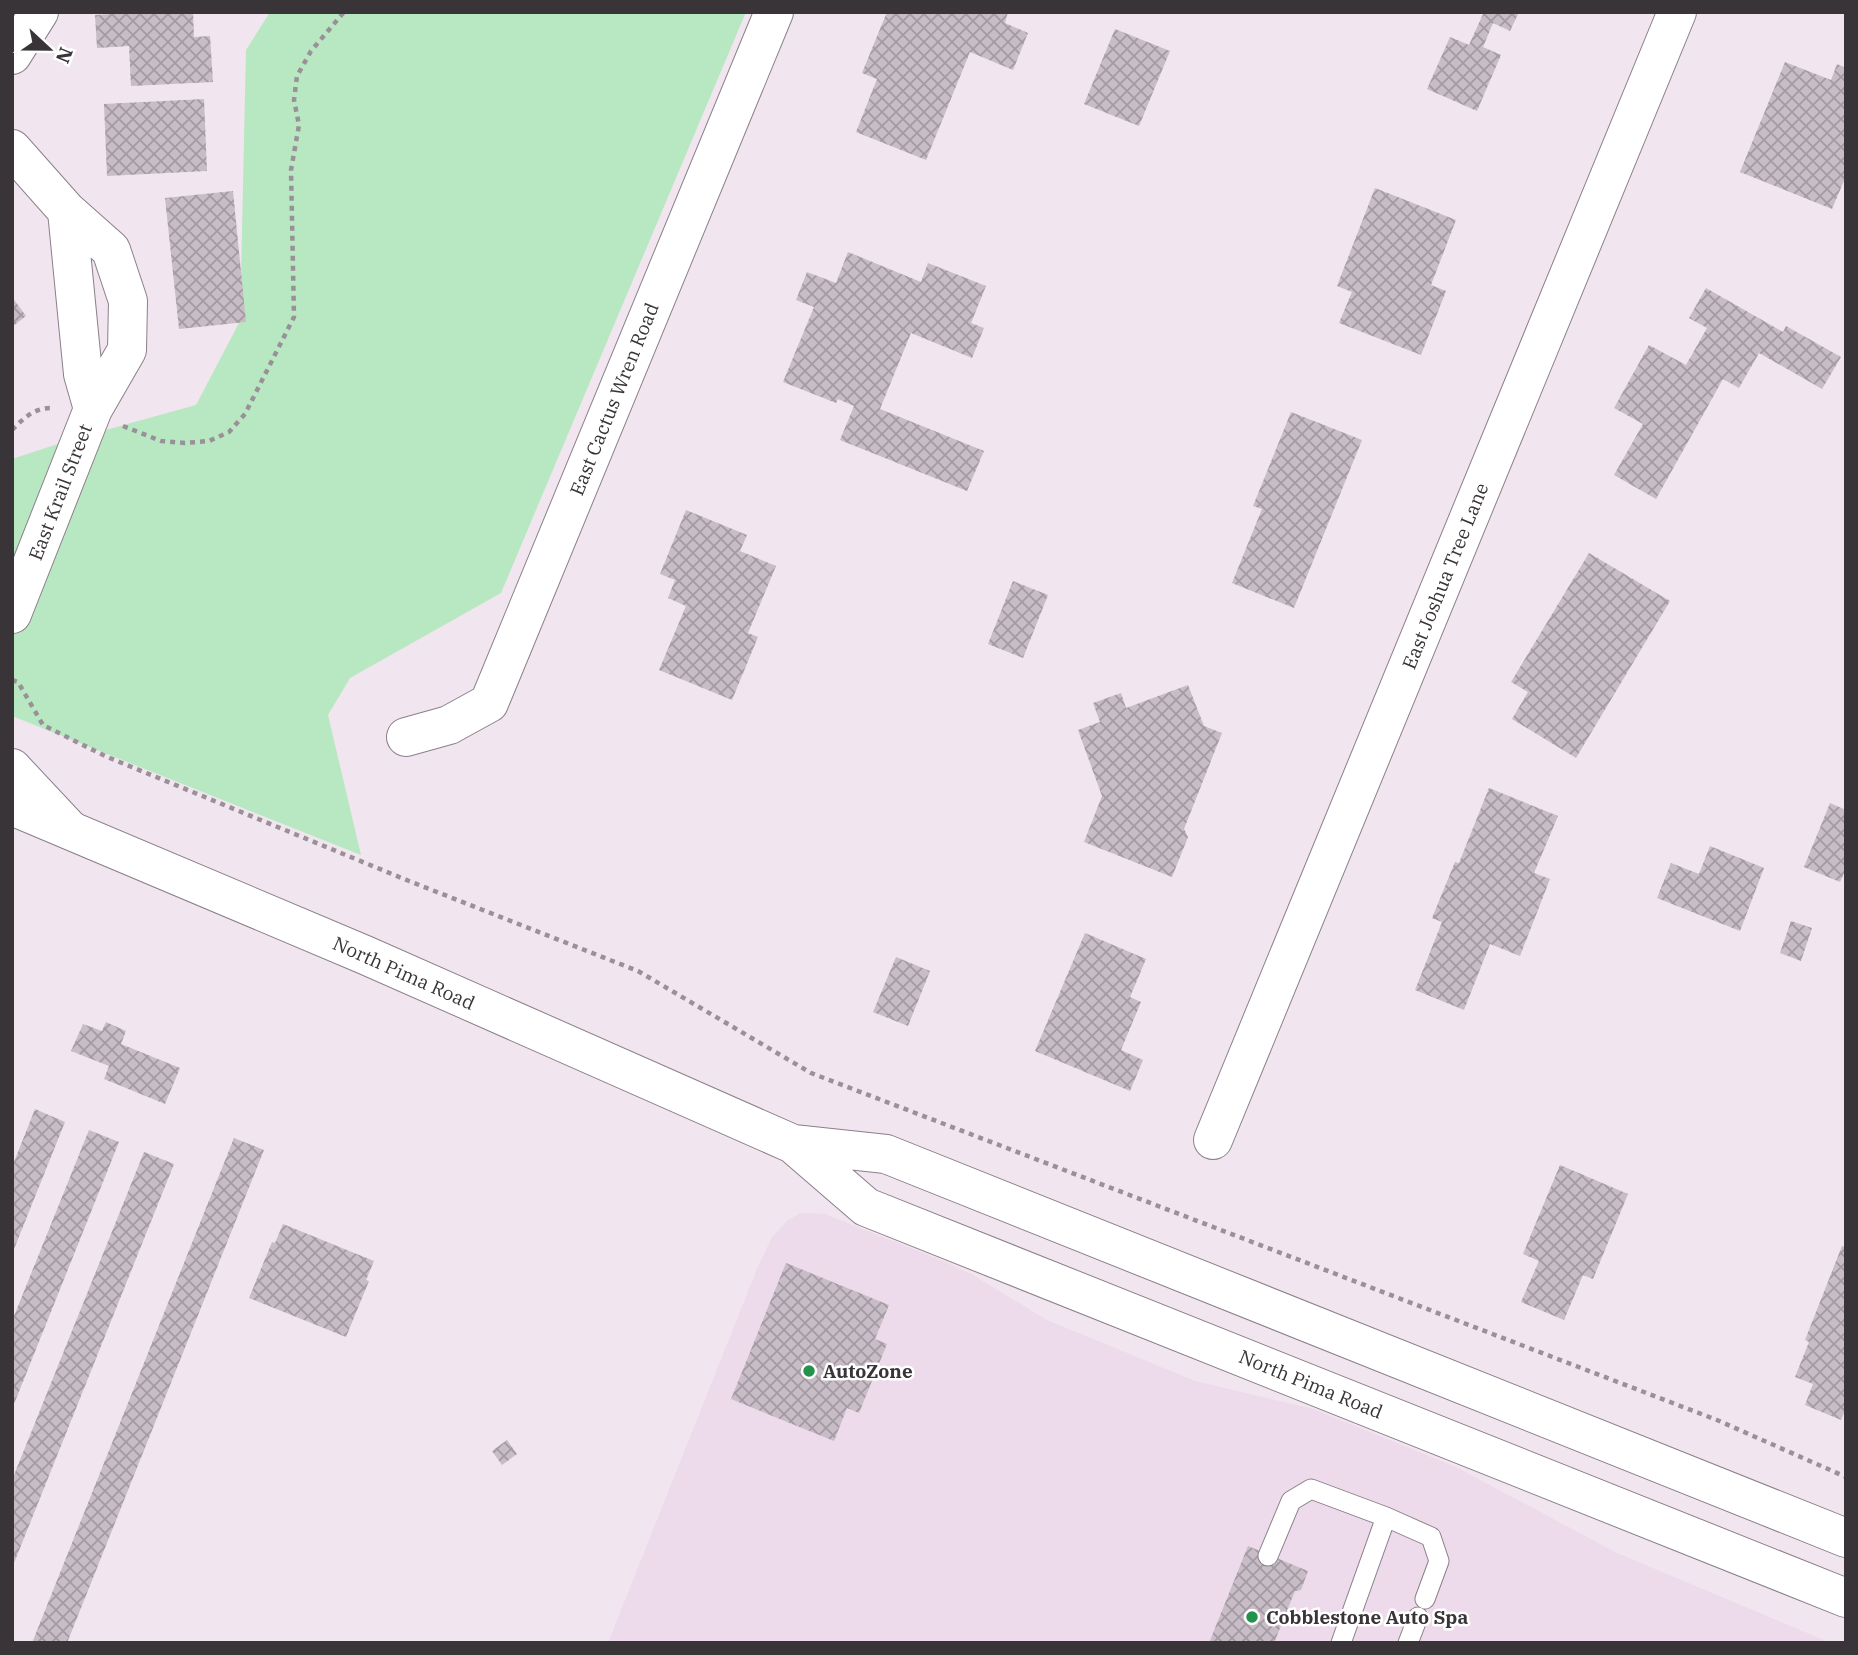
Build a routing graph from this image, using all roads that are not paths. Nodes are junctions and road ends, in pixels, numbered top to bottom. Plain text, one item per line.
1 (39, 12) edge
2 (774, 12) edge
3 (1677, 12) edge
4 (12, 55) edge
5 (12, 149) edge
6 (67, 211) junction
7 (93, 409) junction
8 (12, 614) edge
9 (406, 737) dead end
10 (12, 768) edge
11 (12, 806) edge
12 (70, 830) junction
13 (1213, 1140) dead end
14 (793, 1144) junction
15 (1386, 1517) junction
16 (1846, 1538) edge
17 (1268, 1556) dead end
18 (1846, 1598) edge
19 (1343, 1640) edge
20 (1408, 1643) edge

1 - 4 main road
2 - 9 main road, East Cactus Wren Road
3 - 13 main road, East Joshua Tree Lane
5 - 6 main road, East Krail Street
6 - 7 main road, East Krail Street
6 - 7 main road, East Krail Street
7 - 8 main road, East Krail Street
10 - 12 main road
11 - 12 main road, North Pima Road
12 - 14 main road, North Pima Road
14 - 16 main road, North Pima Road
14 - 18 main road, North Pima Road
15 - 17 lane
15 - 19 lane
15 - 20 lane

